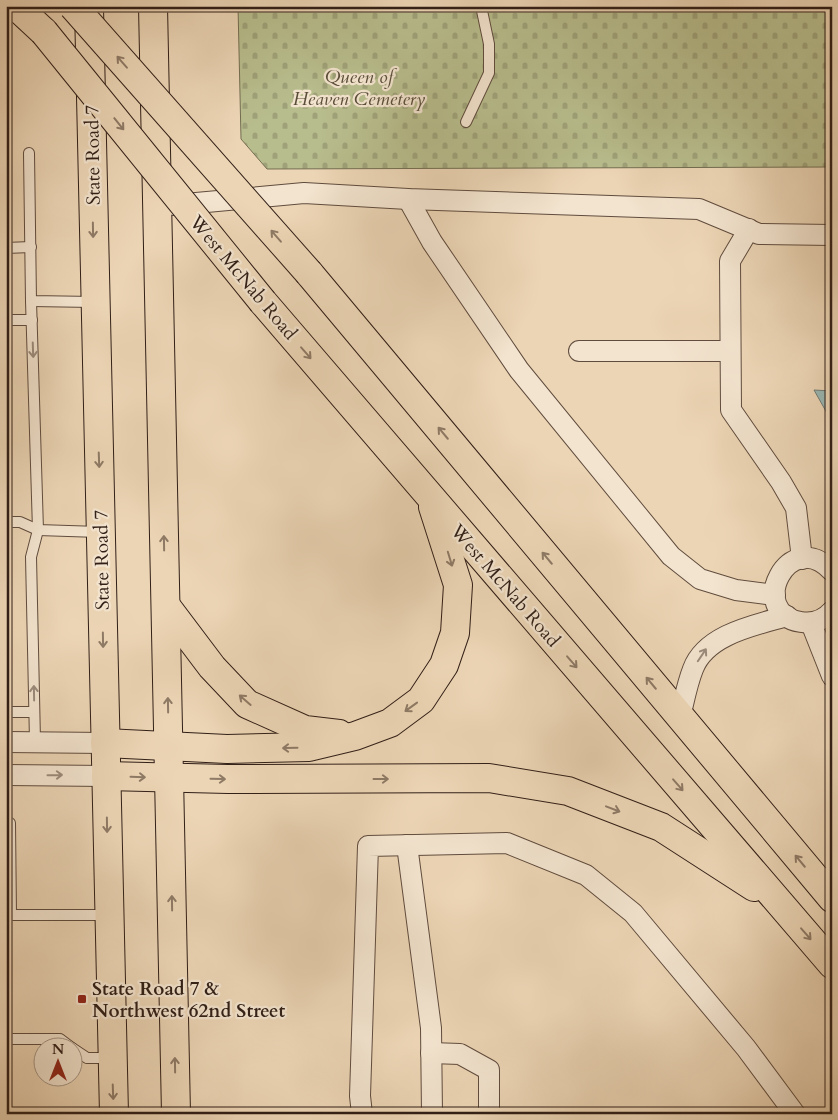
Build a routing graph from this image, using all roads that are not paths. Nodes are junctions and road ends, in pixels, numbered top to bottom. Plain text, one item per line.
1 (16, 6) edge
2 (73, 6) edge
3 (89, 6) edge
4 (153, 6) edge
5 (481, 6) edge
6 (466, 122) dead end
7 (29, 153) dead end
8 (408, 199) junction
9 (157, 207) junction
10 (749, 230) junction
11 (832, 235) edge
12 (31, 247) junction
13 (6, 248) edge
14 (31, 301) junction
15 (94, 302) junction
16 (6, 320) edge
17 (32, 320) junction
18 (579, 351) dead end
19 (730, 351) junction
20 (430, 496) junction
21 (6, 522) edge
22 (38, 530) junction
23 (101, 532) junction
24 (802, 559) junction
25 (832, 571) edge
26 (775, 595) junction
27 (166, 606) junction
28 (832, 610) edge
29 (787, 616) junction
30 (811, 623) junction
31 (832, 676) edge
32 (6, 712) edge
33 (34, 712) junction
34 (680, 717) junction
35 (355, 736) junction
36 (35, 741) junction
37 (6, 742) edge
38 (105, 742) junction
39 (168, 746) junction
40 (6, 775) edge
41 (106, 776) junction
42 (169, 778) junction
43 (10, 823) dead end
44 (407, 845) junction
45 (832, 898) edge
46 (780, 904) junction
47 (109, 915) junction
48 (832, 964) edge
49 (6, 1038) edge
50 (32, 1038) edge
51 (431, 1053) junction
52 (82, 1055) edge
53 (112, 1058) junction
54 (114, 1114) edge
55 (176, 1114) edge
56 (362, 1114) edge
57 (432, 1114) edge
58 (489, 1114) edge
59 (795, 1114) edge

1 -> 20 main road, West McNab Road, bridge
34 -> 2 main road, bridge
3 -> 15 main road, State Road 7
4 - 9 main road
5 - 6 lane
7 - 12 lane
8 - 9 street, West McNab Road
8 - 10 street, West McNab Road
8 - 26 street
27 -> 9 main road
10 - 11 street, West McNab Road
10 - 19 street
12 - 13 lane
12 - 14 lane
14 - 15 lane
14 - 17 lane
15 -> 23 main road, State Road 7
16 - 17 lane
17 -> 22 lane
18 - 19 street
19 - 24 street
20 -> 35 main road
20 -> 46 main road, West McNab Road
21 - 22 lane
22 - 23 lane
33 -> 22 lane
23 -> 38 main road, State Road 7
24 - 25 street
24 - 26 street
26 - 29 street
35 -> 27 main road
39 -> 27 main road
28 - 30 street
29 - 30 street
34 -> 29 street
30 - 31 street
32 - 33 lane
33 - 36 lane
45 -> 34 main road
35 -> 39 main road
36 - 37 street
36 - 38 street
38 - 39 main road
38 - 41 main road, State Road 7
39 - 42 main road
40 -> 41 street
41 -> 42 main road
41 -> 47 main road, State Road 7
42 -> 46 main road
55 -> 42 main road
43 - 47 lane
44 - 51 street
44 - 56 street
44 - 59 street
46 -> 48 main road, West McNab Road
47 - 53 main road, State Road 7
49 - 50 lane
51 - 57 street
51 - 58 street
52 - 53 lane
53 -> 54 main road, State Road 7

